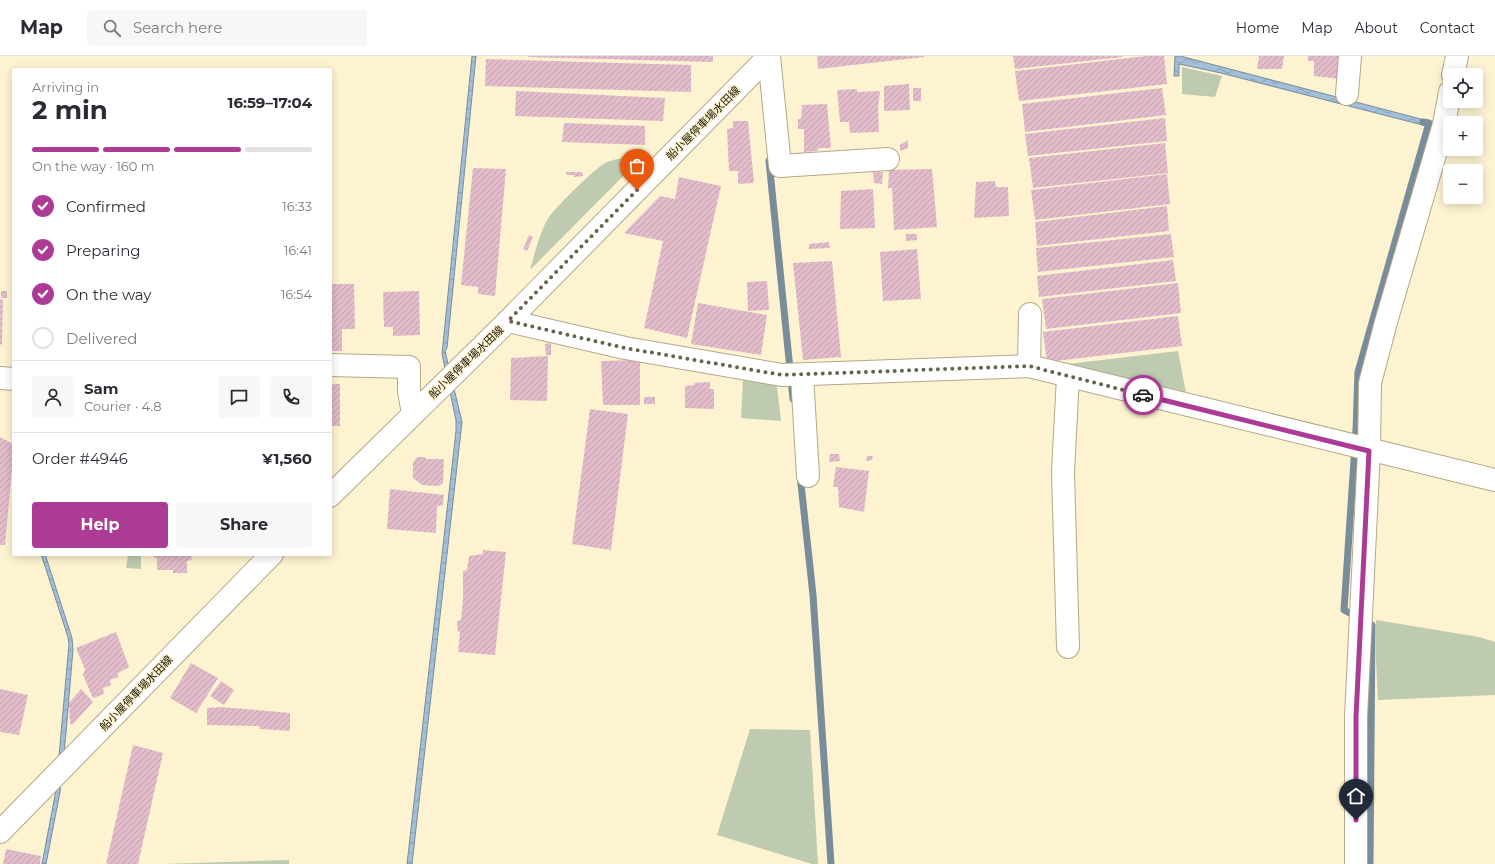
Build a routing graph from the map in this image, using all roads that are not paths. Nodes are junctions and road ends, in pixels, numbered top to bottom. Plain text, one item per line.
1 (769, 56) edge
2 (1350, 56) edge
3 (1457, 56) edge
4 (1454, 68) edge
5 (1347, 94) dead end
6 (1447, 108) edge
7 (888, 159) dead end
8 (1030, 314) dead end
9 (508, 321) junction
10 (332, 365) edge
11 (1029, 366) junction
12 (802, 375) junction
13 (1068, 376) junction
14 (0, 378) edge
15 (12, 379) edge
16 (413, 414) junction
17 (1369, 451) junction
18 (808, 476) dead end
19 (1495, 480) edge
20 (332, 494) edge
21 (270, 556) edge
22 (1068, 647) dead end
23 (0, 832) edge
24 (1356, 864) edge

1 - 7 street
1 - 9 street, 船小屋停車場水田線
2 - 5 street
3 - 4 street
6 - 17 street
8 - 11 street
9 - 12 street
9 - 16 street, 船小屋停車場水田線
10 - 16 street
11 - 12 street
11 - 13 street
12 - 18 street
13 - 17 street
13 - 22 street
14 - 15 street
16 - 20 street, 船小屋停車場水田線
17 - 19 street
17 - 24 street
21 - 23 street, 船小屋停車場水田線

